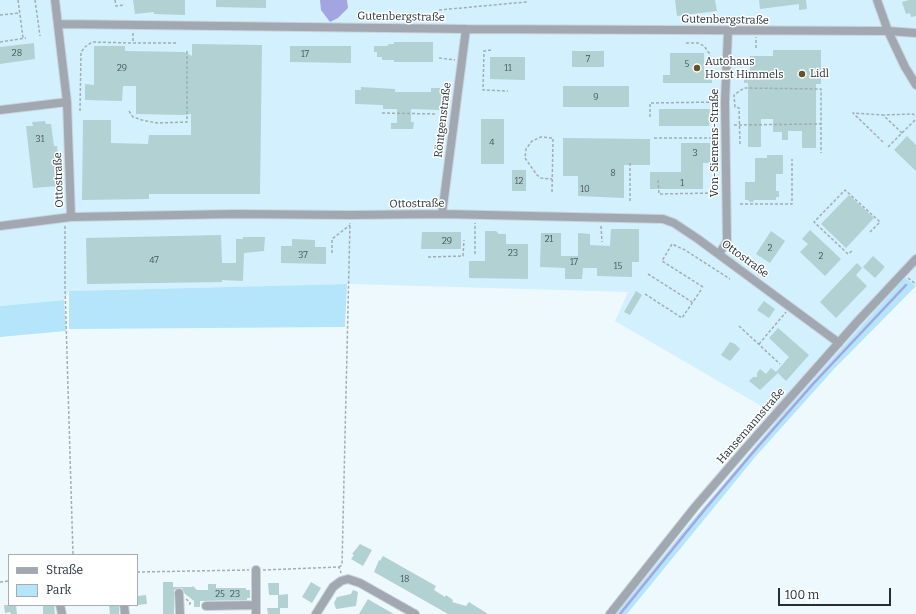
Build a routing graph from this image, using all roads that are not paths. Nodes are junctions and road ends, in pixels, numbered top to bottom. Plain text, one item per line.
1 (55, 0) edge
2 (877, 0) edge
3 (59, 24) junction
4 (466, 29) junction
5 (728, 30) junction
6 (888, 31) junction
7 (916, 33) edge
8 (916, 85) edge
9 (67, 102) junction
10 (0, 110) edge
11 (442, 214) junction
12 (68, 217) junction
13 (0, 226) edge
14 (719, 254) junction
15 (916, 259) edge
16 (839, 342) junction
17 (256, 570) road end
18 (179, 593) dead end
19 (256, 605) junction
20 (206, 606) dead end
21 (180, 614) edge
22 (256, 614) edge
23 (316, 614) edge
24 (414, 614) edge
25 (610, 614) edge

1 - 3 street
2 - 6 street
3 - 4 street, Gutenbergstraße
3 - 9 street
4 - 5 street, Gutenbergstraße
4 - 11 street, Röntgenstraße
5 - 6 street, Gutenbergstraße
5 - 14 street, Von-Siemens-Straße
6 - 7 street, Gutenbergstraße
6 - 8 street
9 - 10 street
9 - 12 street, Ottostraße
11 - 12 street, Ottostraße
11 - 14 street, Ottostraße
12 - 13 street
14 - 16 street, Ottostraße
15 - 16 street, Hansemannstraße
16 - 25 street, Hansemannstraße
17 - 19 street
18 - 21 street
19 - 20 street
19 - 22 street
23 - 24 street

